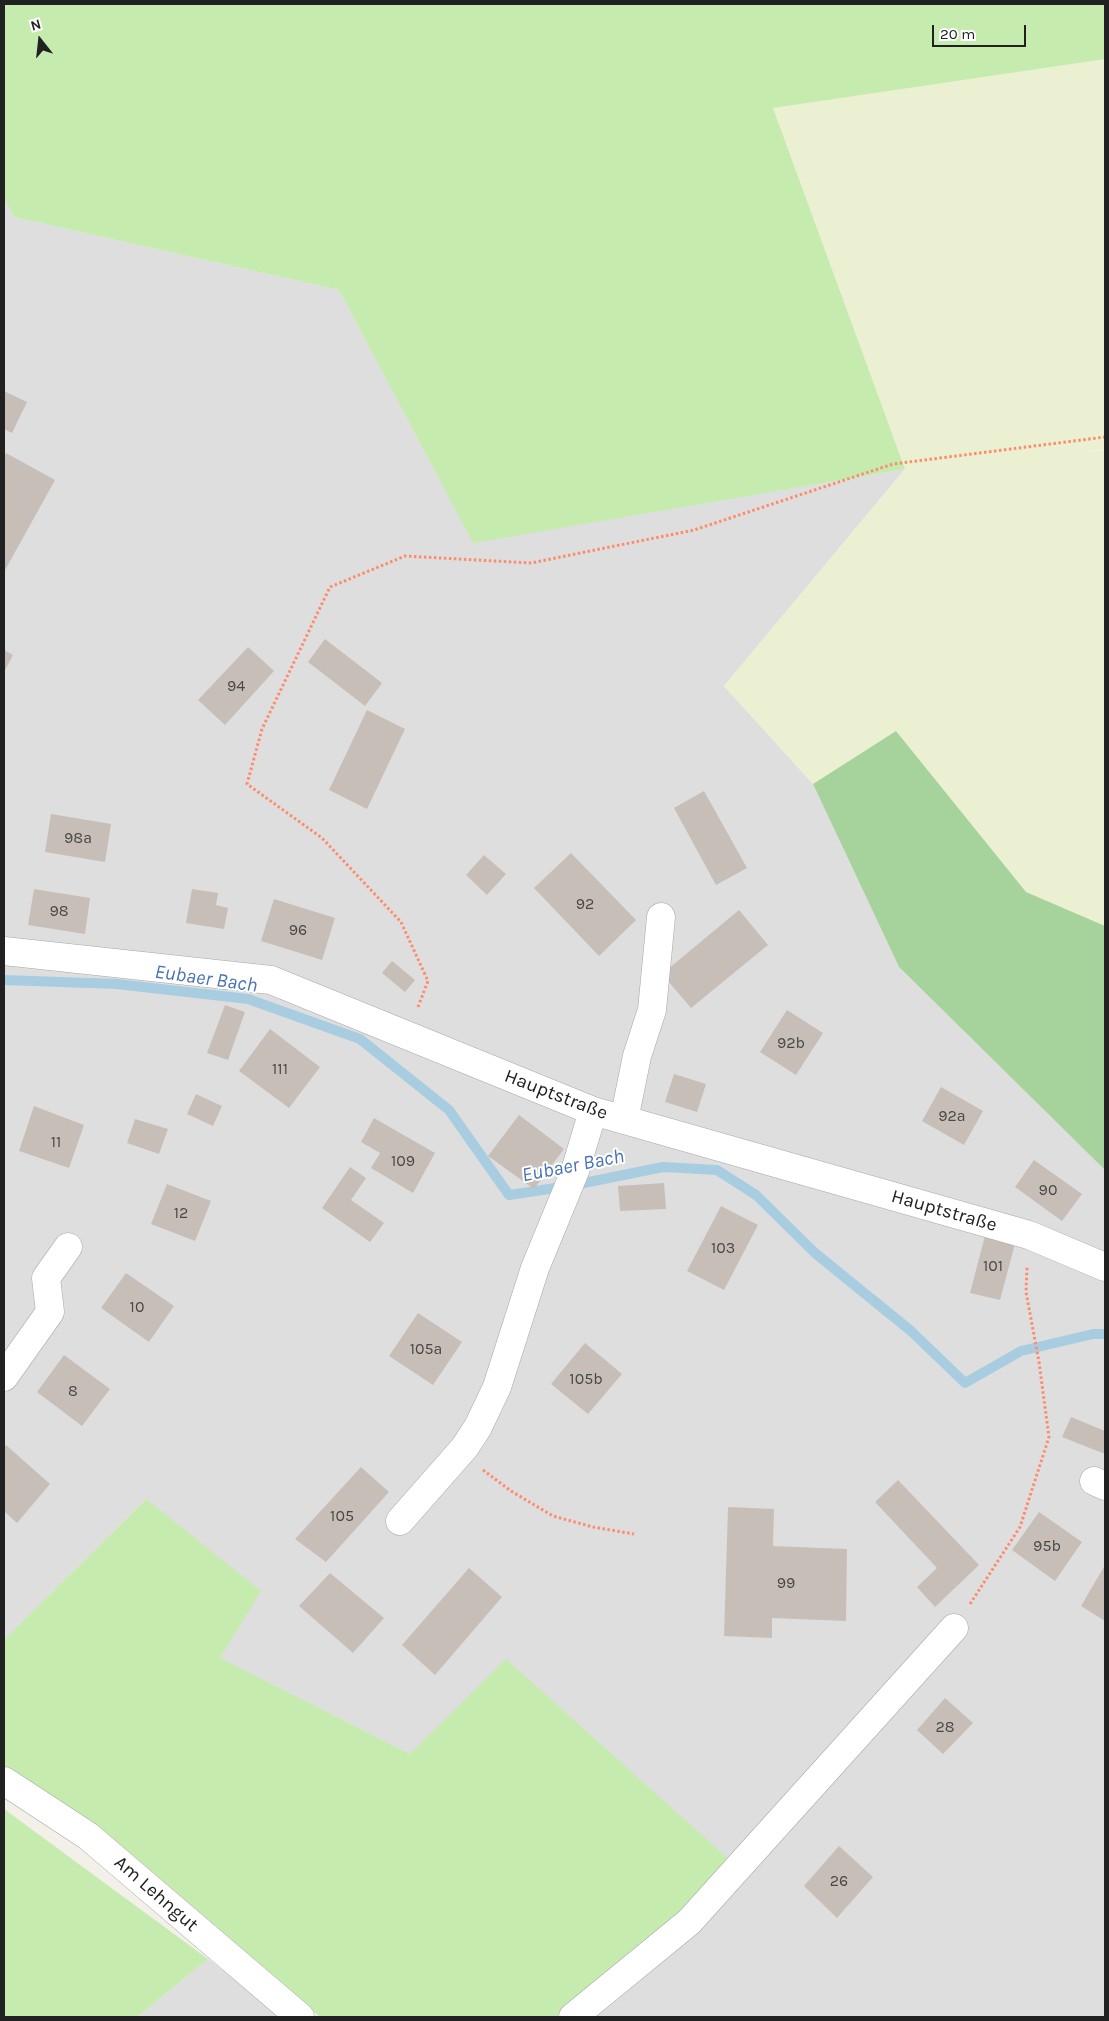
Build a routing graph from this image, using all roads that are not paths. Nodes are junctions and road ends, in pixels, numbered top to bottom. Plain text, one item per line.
1 (661, 917) dead end
2 (4, 951) edge
3 (593, 1111) junction
4 (624, 1120) junction
5 (68, 1247) dead end
6 (1105, 1267) edge
7 (4, 1377) edge
8 (400, 1521) dead end
9 (954, 1628) road end
10 (4, 1781) edge
11 (300, 2017) edge
12 (574, 2017) edge

1 - 4 street
2 - 3 street, Hauptstraße
3 - 4 street, Hauptstraße
3 - 8 street
4 - 6 street, Hauptstraße
5 - 7 street
9 - 12 street
10 - 11 street, Am Lehngut

